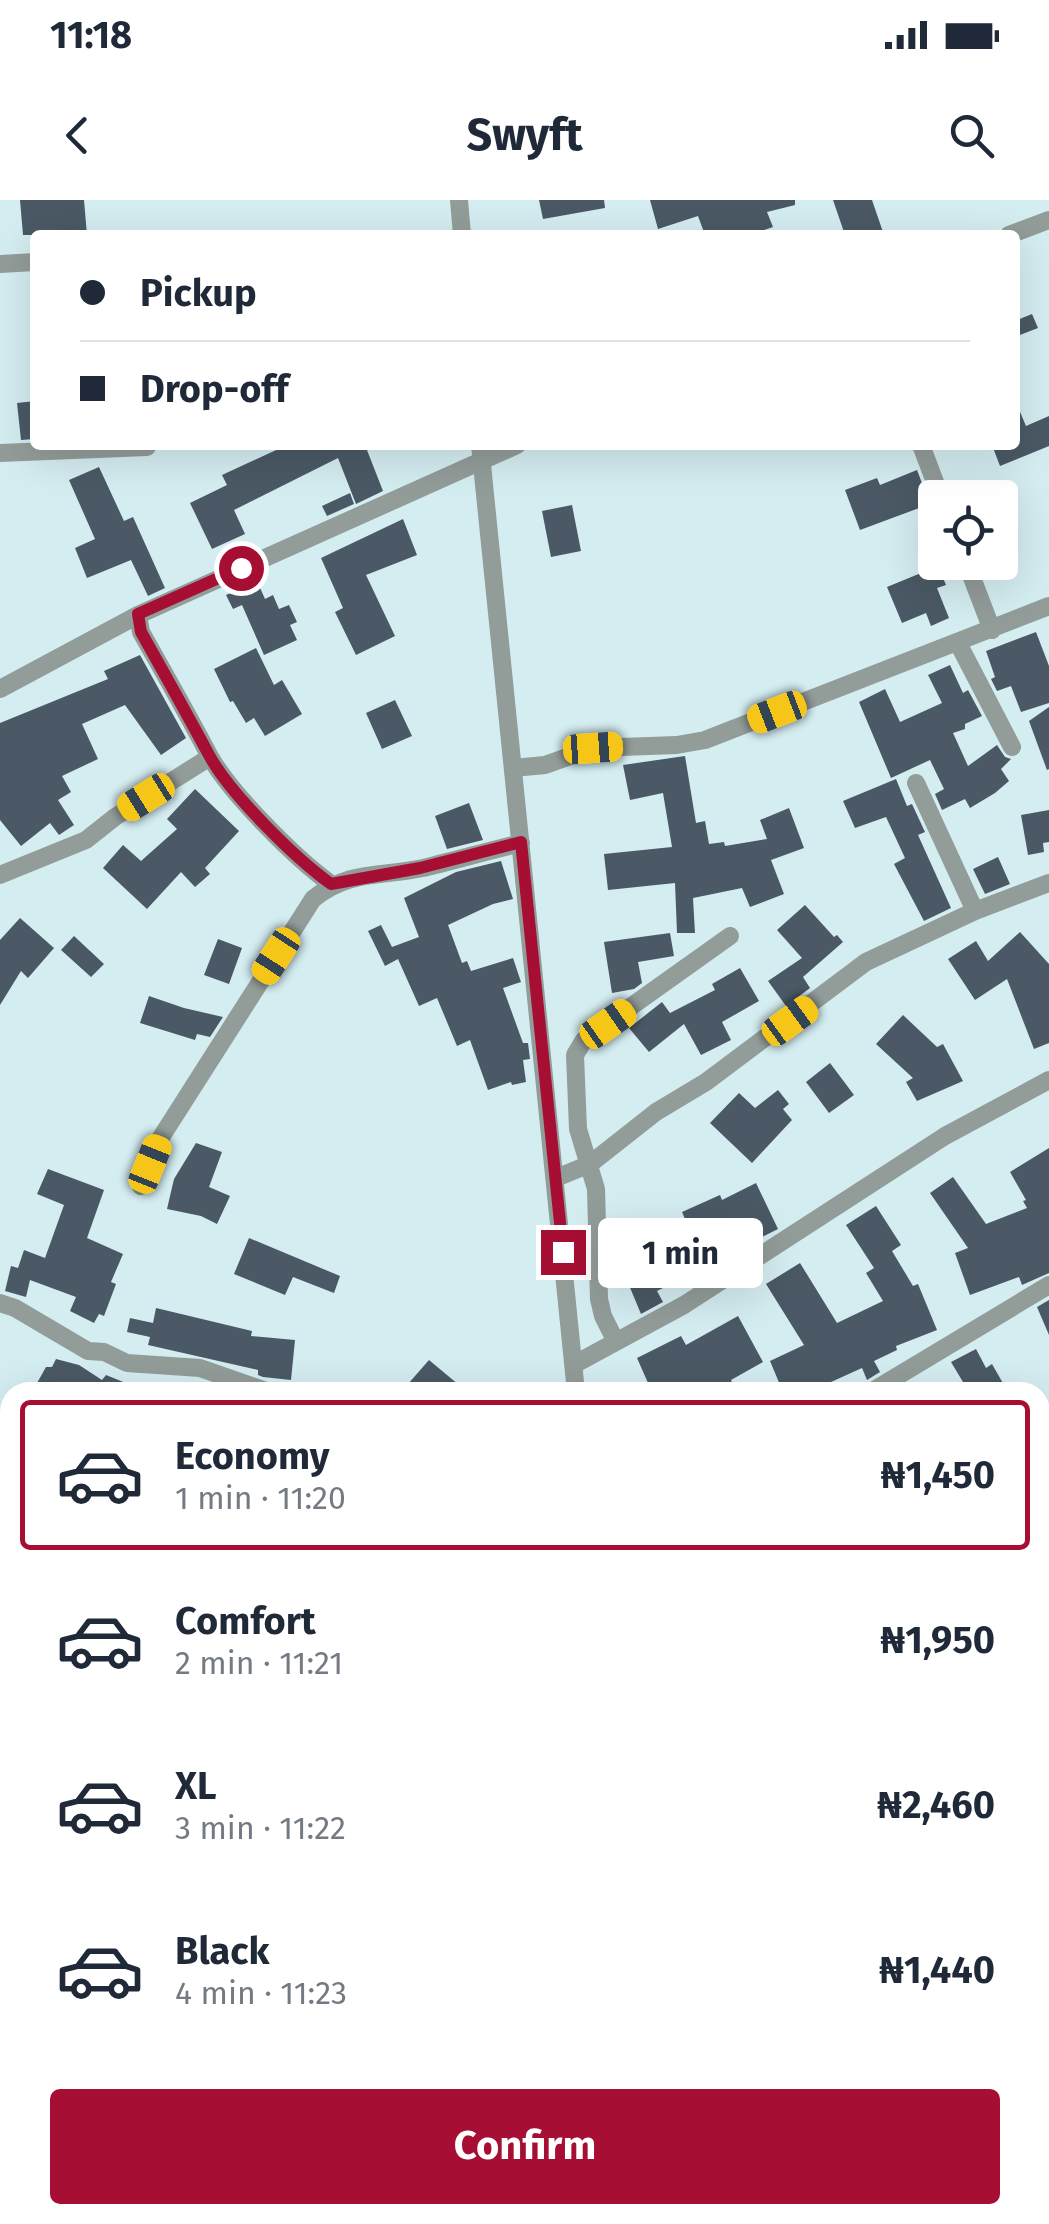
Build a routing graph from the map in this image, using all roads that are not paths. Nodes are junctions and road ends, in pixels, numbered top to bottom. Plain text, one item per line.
1 (458, 200) edge
2 (1049, 220) edge
3 (461, 230) edge
4 (1020, 231) edge
5 (30, 262) edge
6 (0, 264) edge
7 (59, 450) edge
8 (923, 450) edge
9 (0, 452) edge
10 (481, 453) edge
11 (934, 480) edge
12 (973, 580) edge
13 (1049, 606) edge
14 (138, 614) junction
15 (992, 630) junction
16 (958, 642) junction
17 (0, 688) edge
18 (1012, 747) dead end
19 (210, 757) junction
20 (513, 768) junction
21 (916, 783) dead end
22 (521, 842) junction
23 (0, 875) edge
24 (1049, 883) edge
25 (331, 884) junction
26 (975, 911) junction
27 (730, 936) dead end
28 (1049, 1080) edge
29 (590, 1164) junction
30 (556, 1178) junction
31 (140, 1186) dead end
32 (1049, 1285) edge
33 (0, 1303) edge
34 (616, 1342) junction
35 (574, 1364) junction
36 (240, 1382) edge
37 (575, 1382) edge
38 (888, 1382) edge

1 - 3 street
2 - 4 street
5 - 6 street
7 - 9 street
8 - 11 street
10 - 14 street
10 - 20 street
12 - 15 street
13 - 15 street
14 - 17 street
14 - 19 street
15 - 16 street
16 - 18 street
16 - 20 street
19 - 23 street
19 - 25 street
20 - 22 street
21 - 26 street
22 - 25 street
22 - 30 street
24 - 26 street
25 - 31 street
26 - 29 street
27 - 29 street
28 - 34 street
29 - 30 street
29 - 34 street
30 - 35 street
32 - 38 street
33 - 36 street
34 - 35 street
35 - 37 street

